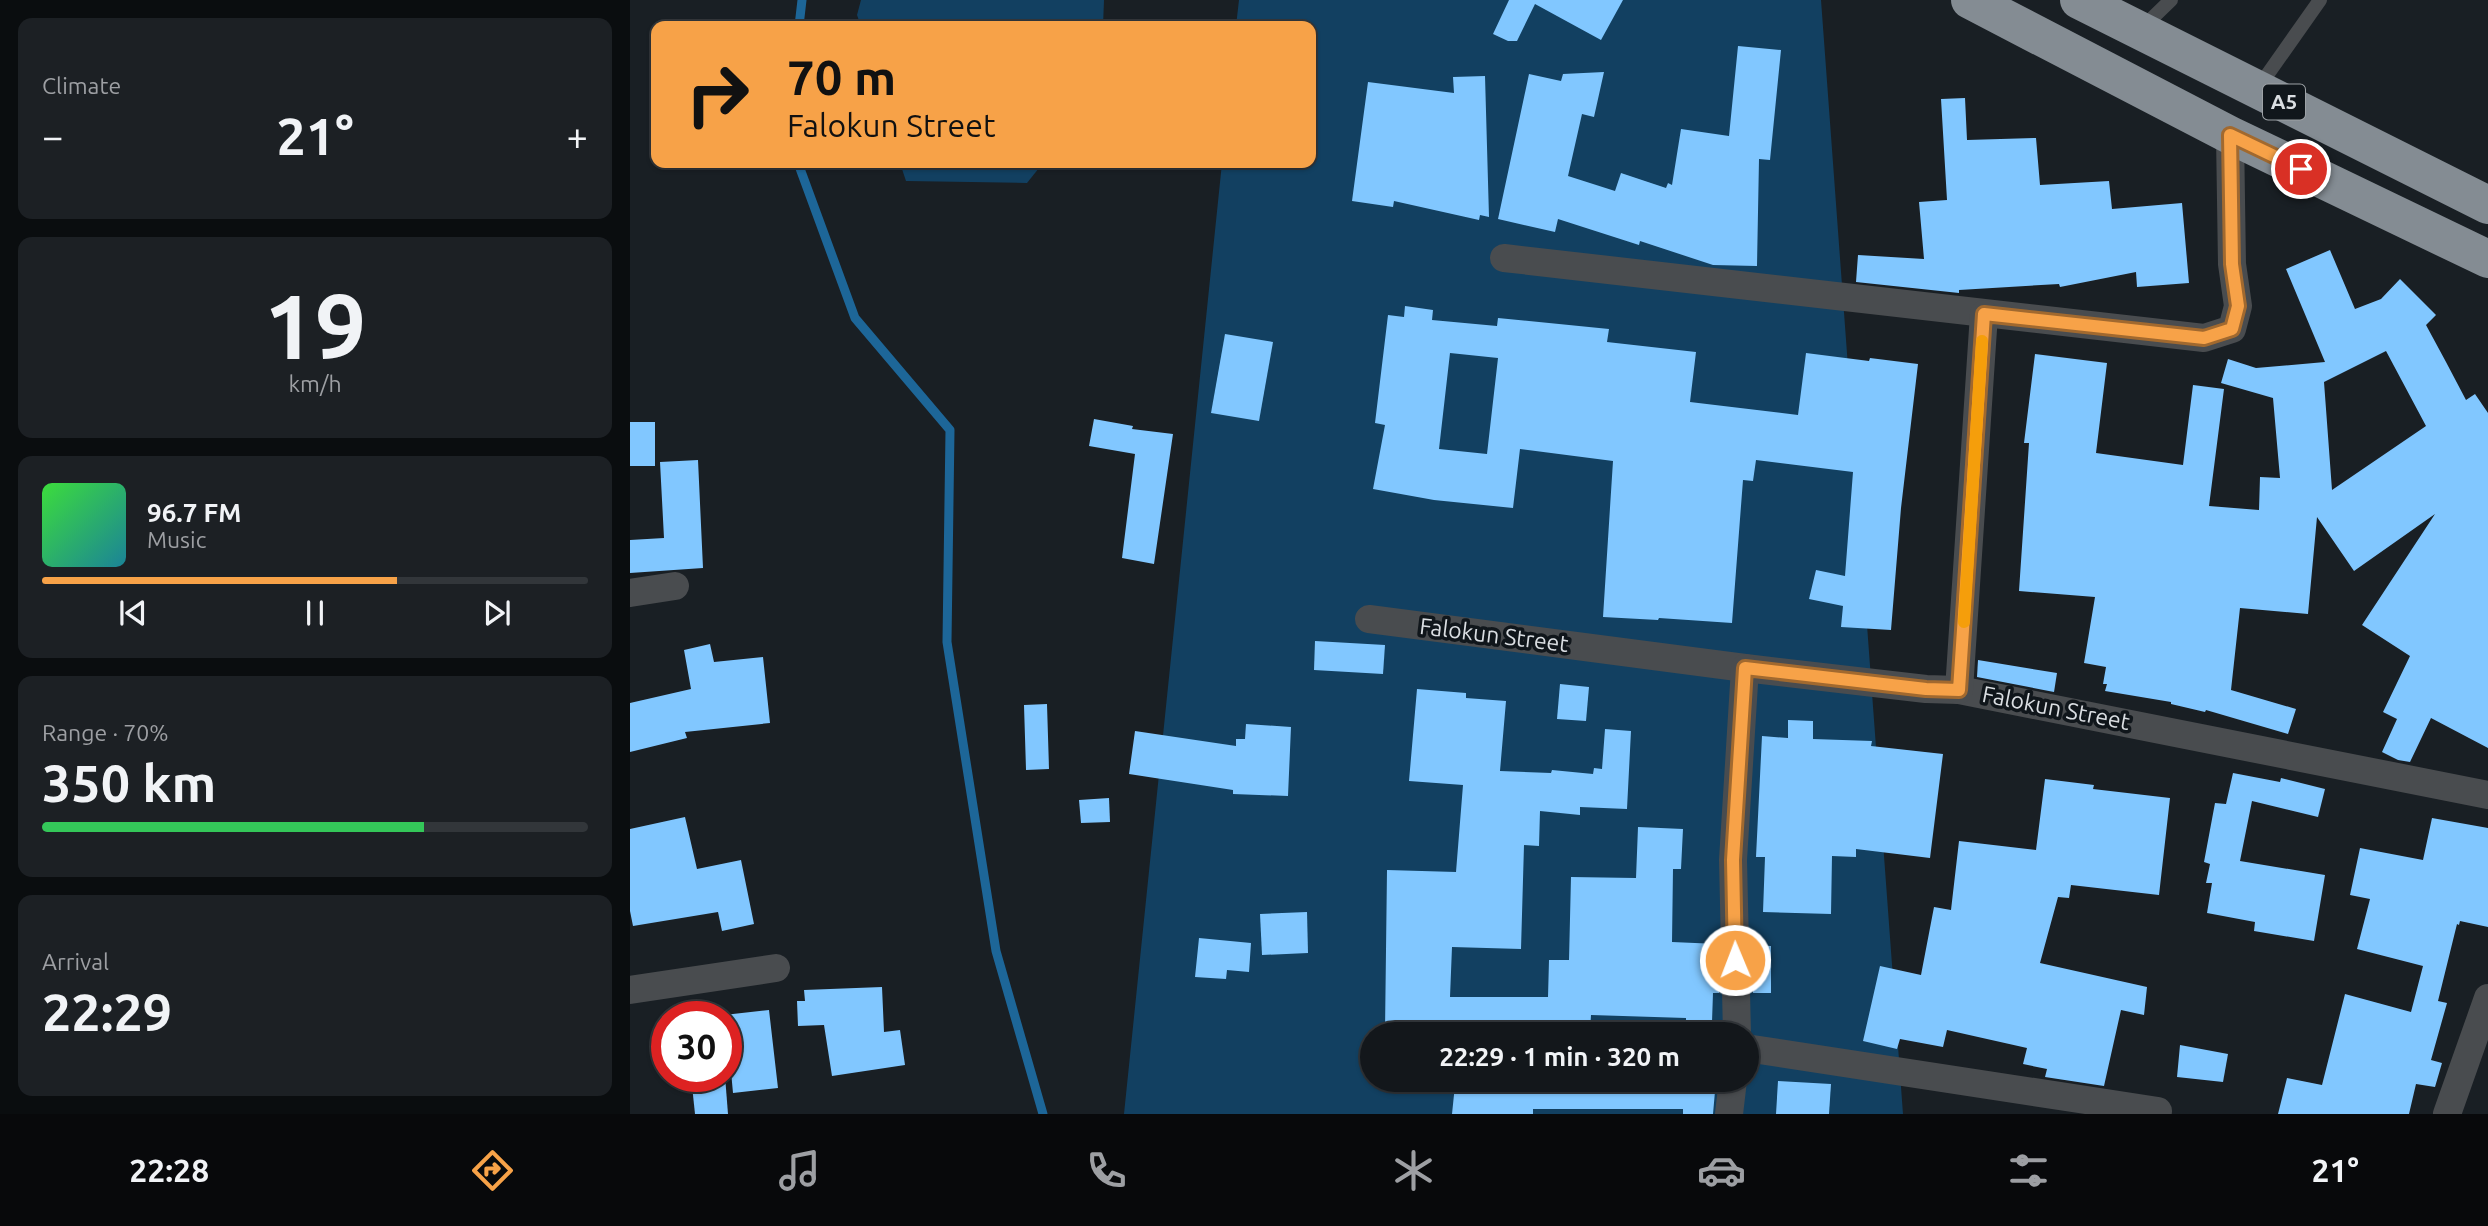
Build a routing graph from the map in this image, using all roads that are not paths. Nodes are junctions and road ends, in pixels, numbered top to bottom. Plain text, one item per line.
1 (1970, 0) edge
2 (2079, 0) edge
3 (2171, 0) edge
4 (2320, 0) edge
5 (2140, 30) junction
6 (2258, 89) junction
7 (2230, 135) junction
8 (2488, 205) edge
9 (1504, 258) dead end
10 (2488, 259) edge
11 (1984, 314) junction
12 (675, 586) dead end
13 (630, 593) edge
14 (1369, 619) dead end
15 (1745, 668) junction
16 (1959, 690) junction
17 (2488, 795) edge
18 (776, 968) dead end
19 (630, 990) edge
20 (2488, 998) edge
21 (1737, 1022) edge
22 (1759, 1050) edge
23 (1732, 1092) edge
24 (2158, 1111) dead end
25 (1730, 1114) edge
26 (2447, 1114) edge

1 - 7 highway, A5
2 - 5 highway, A5
3 - 5 lane
4 - 6 lane
5 - 6 highway, A5
6 - 8 highway, A5
7 - 10 highway, A5
7 - 11 street
9 - 11 street
11 - 16 street
12 - 13 street
14 - 15 street, Falokun Street
15 - 16 street, Falokun Street
15 - 21 street
16 - 17 street, Falokun Street
18 - 19 street
20 - 26 street
22 - 24 street
23 - 25 street

